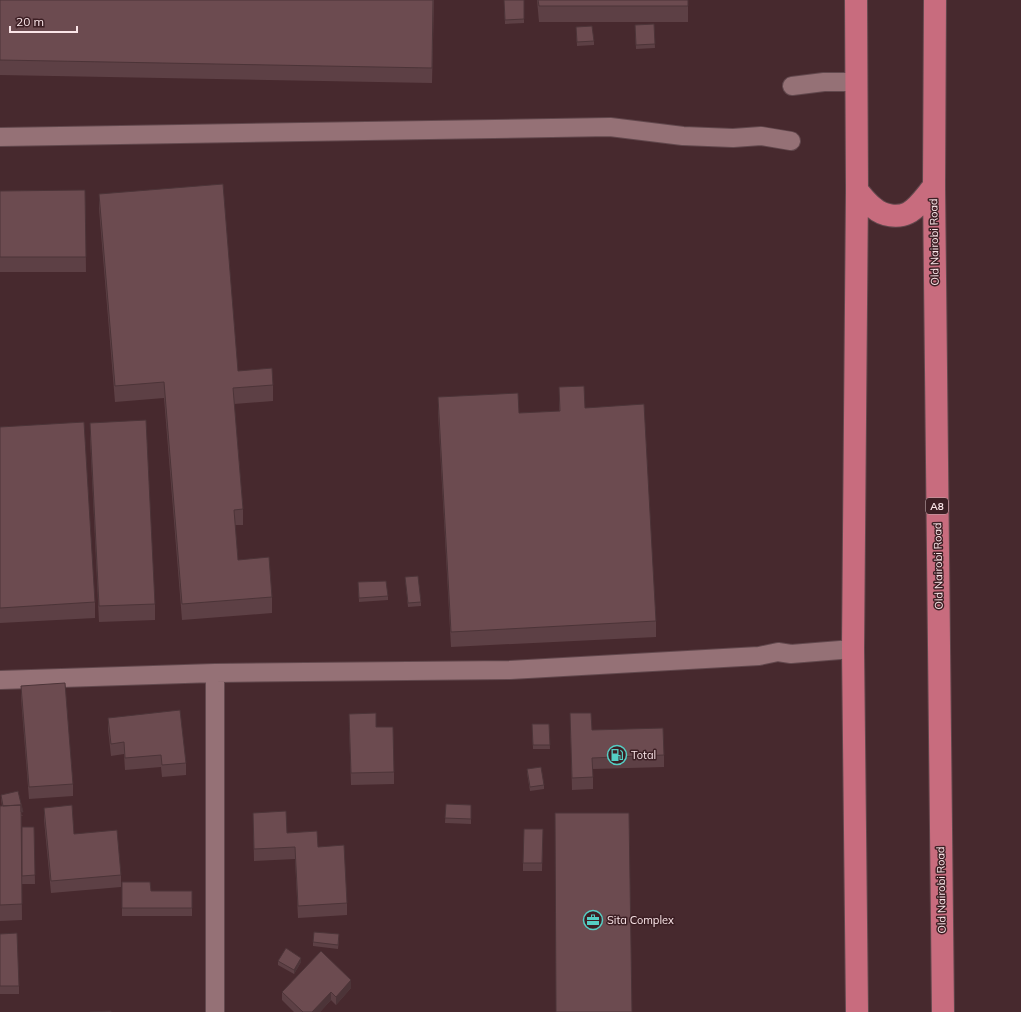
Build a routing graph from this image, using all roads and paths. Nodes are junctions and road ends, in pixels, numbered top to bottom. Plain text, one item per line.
1 (856, 0) edge
2 (935, 0) edge
3 (857, 82) junction
4 (792, 86) dead end
5 (0, 138) edge
6 (791, 141) dead end
7 (934, 186) junction
8 (857, 190) junction
9 (853, 649) junction
10 (215, 673) junction
11 (0, 680) edge
12 (215, 1012) edge
13 (857, 1012) edge
14 (943, 1012) edge

1 - 3 highway
2 - 7 highway, Old Nairobi Road / A8
3 - 4 street
3 - 8 highway
5 - 6 street
7 - 8 highway
7 - 14 highway, Old Nairobi Road / A8
8 - 9 highway
9 - 10 street
9 - 13 highway
10 - 11 street
10 - 12 street

